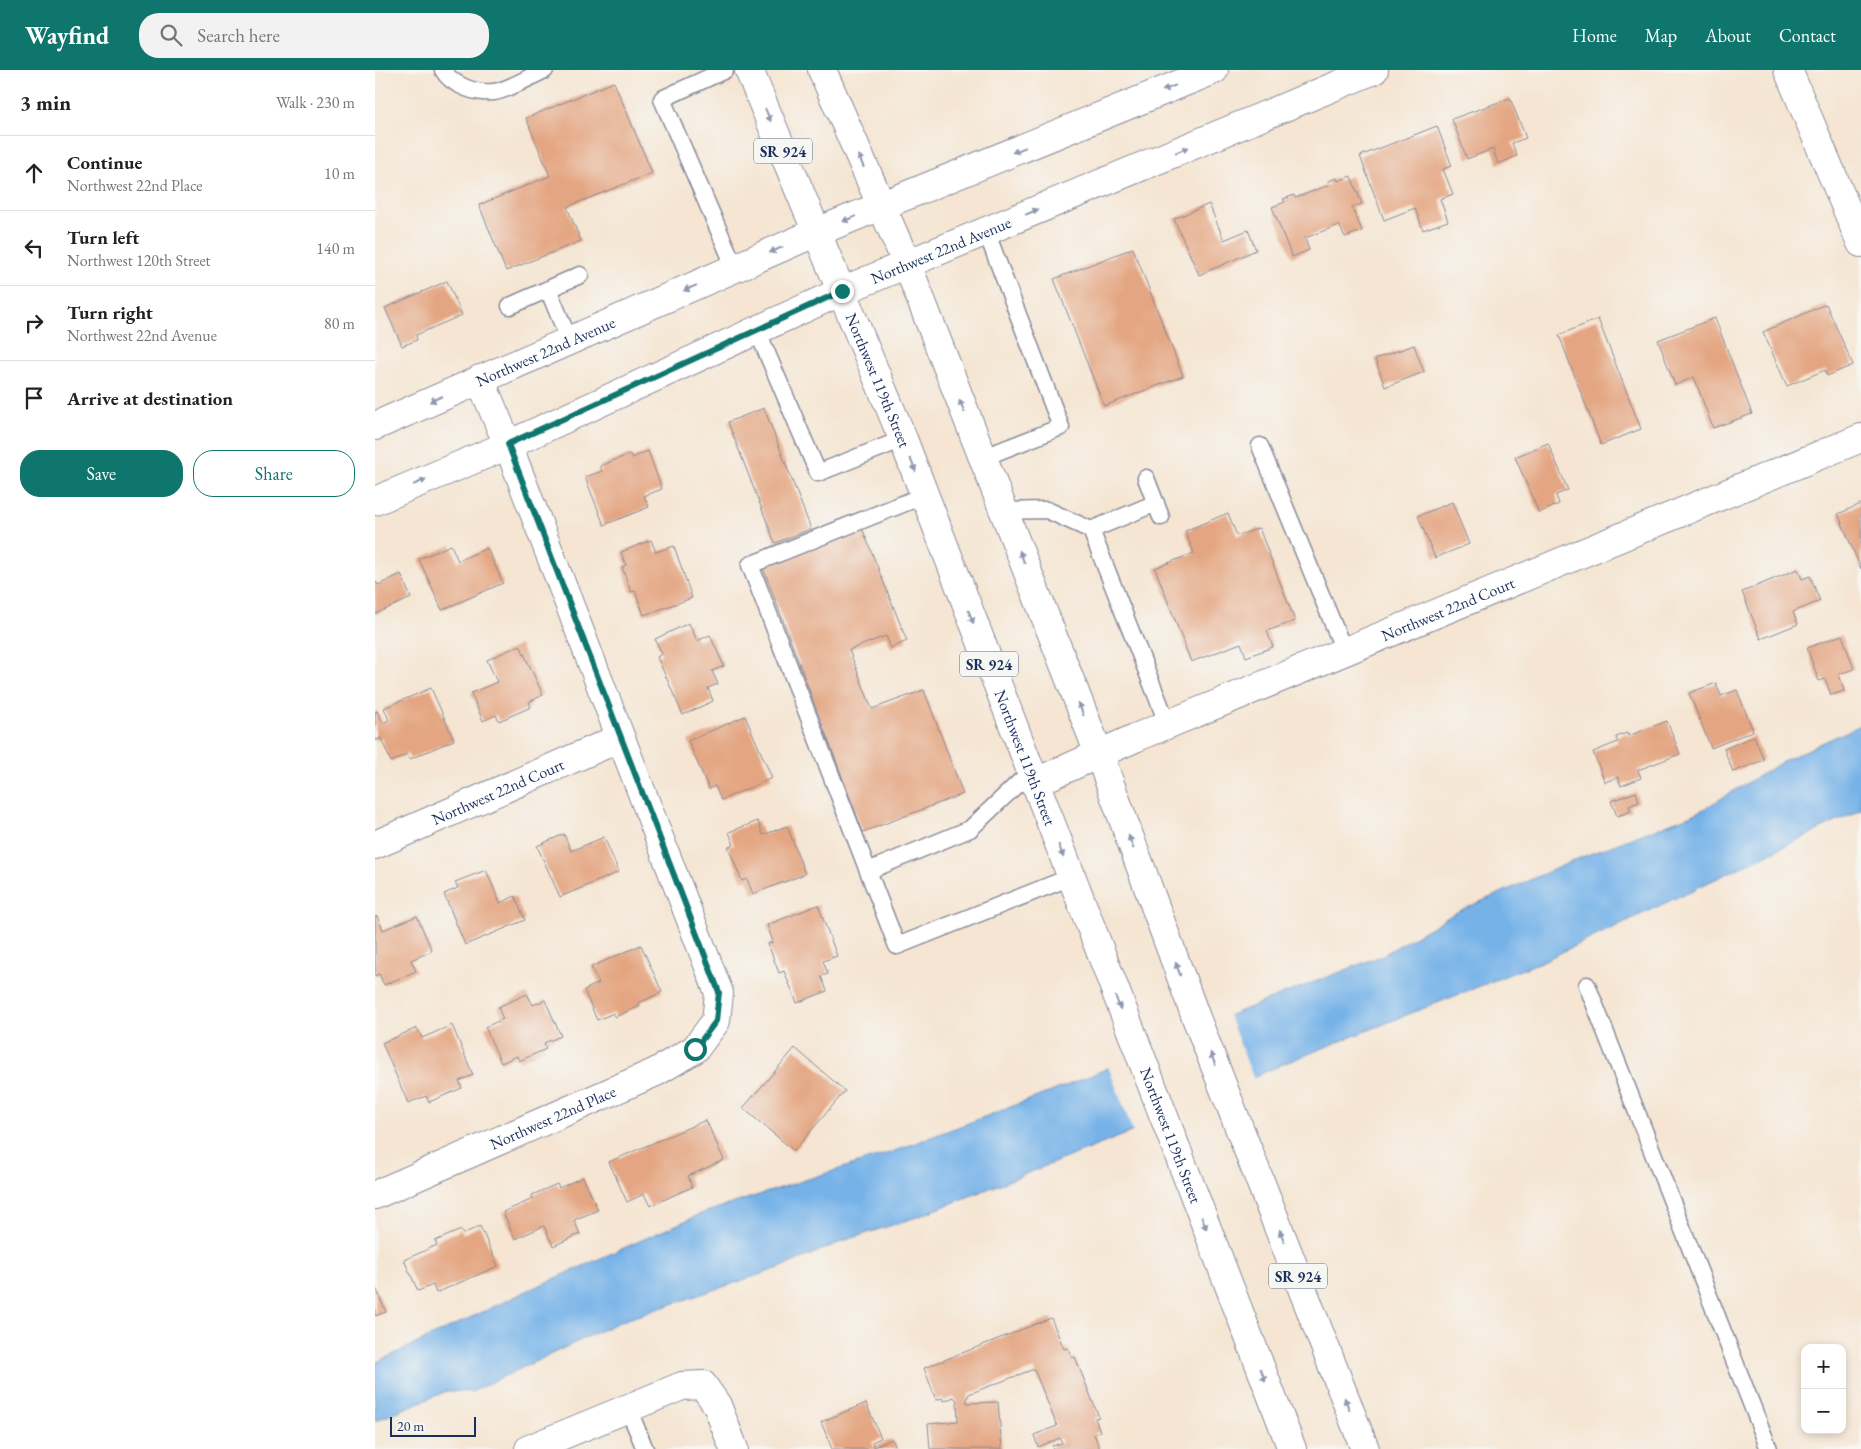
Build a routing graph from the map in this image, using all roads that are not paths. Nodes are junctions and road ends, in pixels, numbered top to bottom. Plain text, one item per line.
1 (443, 70) edge
2 (545, 70) edge
3 (725, 70) edge
4 (749, 70) edge
5 (822, 70) edge
6 (1215, 70) edge
7 (1374, 70) edge
8 (1788, 70) edge
9 (881, 206) junction
10 (987, 231) junction
11 (817, 232) junction
12 (1861, 244) edge
13 (907, 264) junction
14 (735, 268) junction
15 (580, 275) dead end
16 (548, 289) junction
17 (842, 291) junction
18 (510, 306) dead end
19 (757, 330) junction
20 (569, 340) junction
21 (480, 379) junction
22 (375, 426) edge
23 (1861, 438) edge
24 (903, 439) junction
25 (508, 444) junction
26 (1259, 446) dead end
27 (982, 458) junction
28 (1146, 478) dead end
29 (925, 496) junction
30 (375, 501) edge
31 (1003, 511) junction
32 (1091, 530) junction
33 (1345, 653) junction
34 (1168, 725) junction
35 (620, 738) junction
36 (1099, 754) junction
37 (1032, 777) junction
38 (375, 846) edge
39 (868, 871) junction
40 (1071, 877) junction
41 (1587, 985) dead end
42 (375, 1195) edge
43 (628, 1408) junction
44 (529, 1449) edge
45 (645, 1449) edge
46 (734, 1449) edge
47 (1292, 1449) edge
48 (1365, 1449) edge
49 (1769, 1449) edge

1 - 2 lane
3 - 14 lane
4 -> 11 main road, Northwest 119th Street / SR 924
9 -> 5 main road, SR 924
6 -> 9 main road, Northwest 22nd Avenue
10 -> 7 main road, Northwest 22nd Avenue
8 - 12 main road
9 -> 11 main road, Northwest 22nd Avenue
9 - 13 main road, SR 924
10 - 13 main road, Northwest 22nd Avenue
10 - 27 lane
11 -> 14 main road, Northwest 22nd Avenue
11 - 17 main road, Northwest 119th Street / SR 924
13 - 17 main road, Northwest 22nd Avenue
27 -> 13 main road, SR 924
14 -> 20 main road, Northwest 22nd Avenue
15 - 16 lane
16 - 18 lane
16 - 20 lane
17 - 19 main road, Northwest 22nd Avenue
17 - 24 main road, Northwest 119th Street / SR 924
19 - 24 lane
19 - 25 main road, Northwest 22nd Avenue
20 - 21 main road, Northwest 22nd Avenue
21 -> 22 main road, Northwest 22nd Avenue
21 - 25 main road
23 - 33 main road, Northwest 22nd Court
24 -> 29 main road, Northwest 119th Street / SR 924
30 -> 25 main road, Northwest 22nd Avenue
25 - 35 main road
26 - 33 lane
27 - 31 main road, SR 924
28 - 32 lane
29 -> 37 main road, Northwest 119th Street / SR 924
29 - 39 lane
31 - 32 lane
36 -> 31 main road, SR 924
32 - 34 lane
33 - 34 main road, Northwest 22nd Court
34 - 36 main road, Northwest 22nd Court
35 - 38 main road, Northwest 22nd Court
35 - 42 main road, Northwest 22nd Place
36 - 37 main road, Northwest 22nd Court
48 -> 36 main road, SR 924
37 - 39 lane
37 -> 40 main road, Northwest 119th Street / SR 924
39 - 40 lane
40 -> 47 main road, Northwest 119th Street / SR 924
41 - 49 lane
43 - 44 main road
43 - 45 lane
43 - 46 main road

